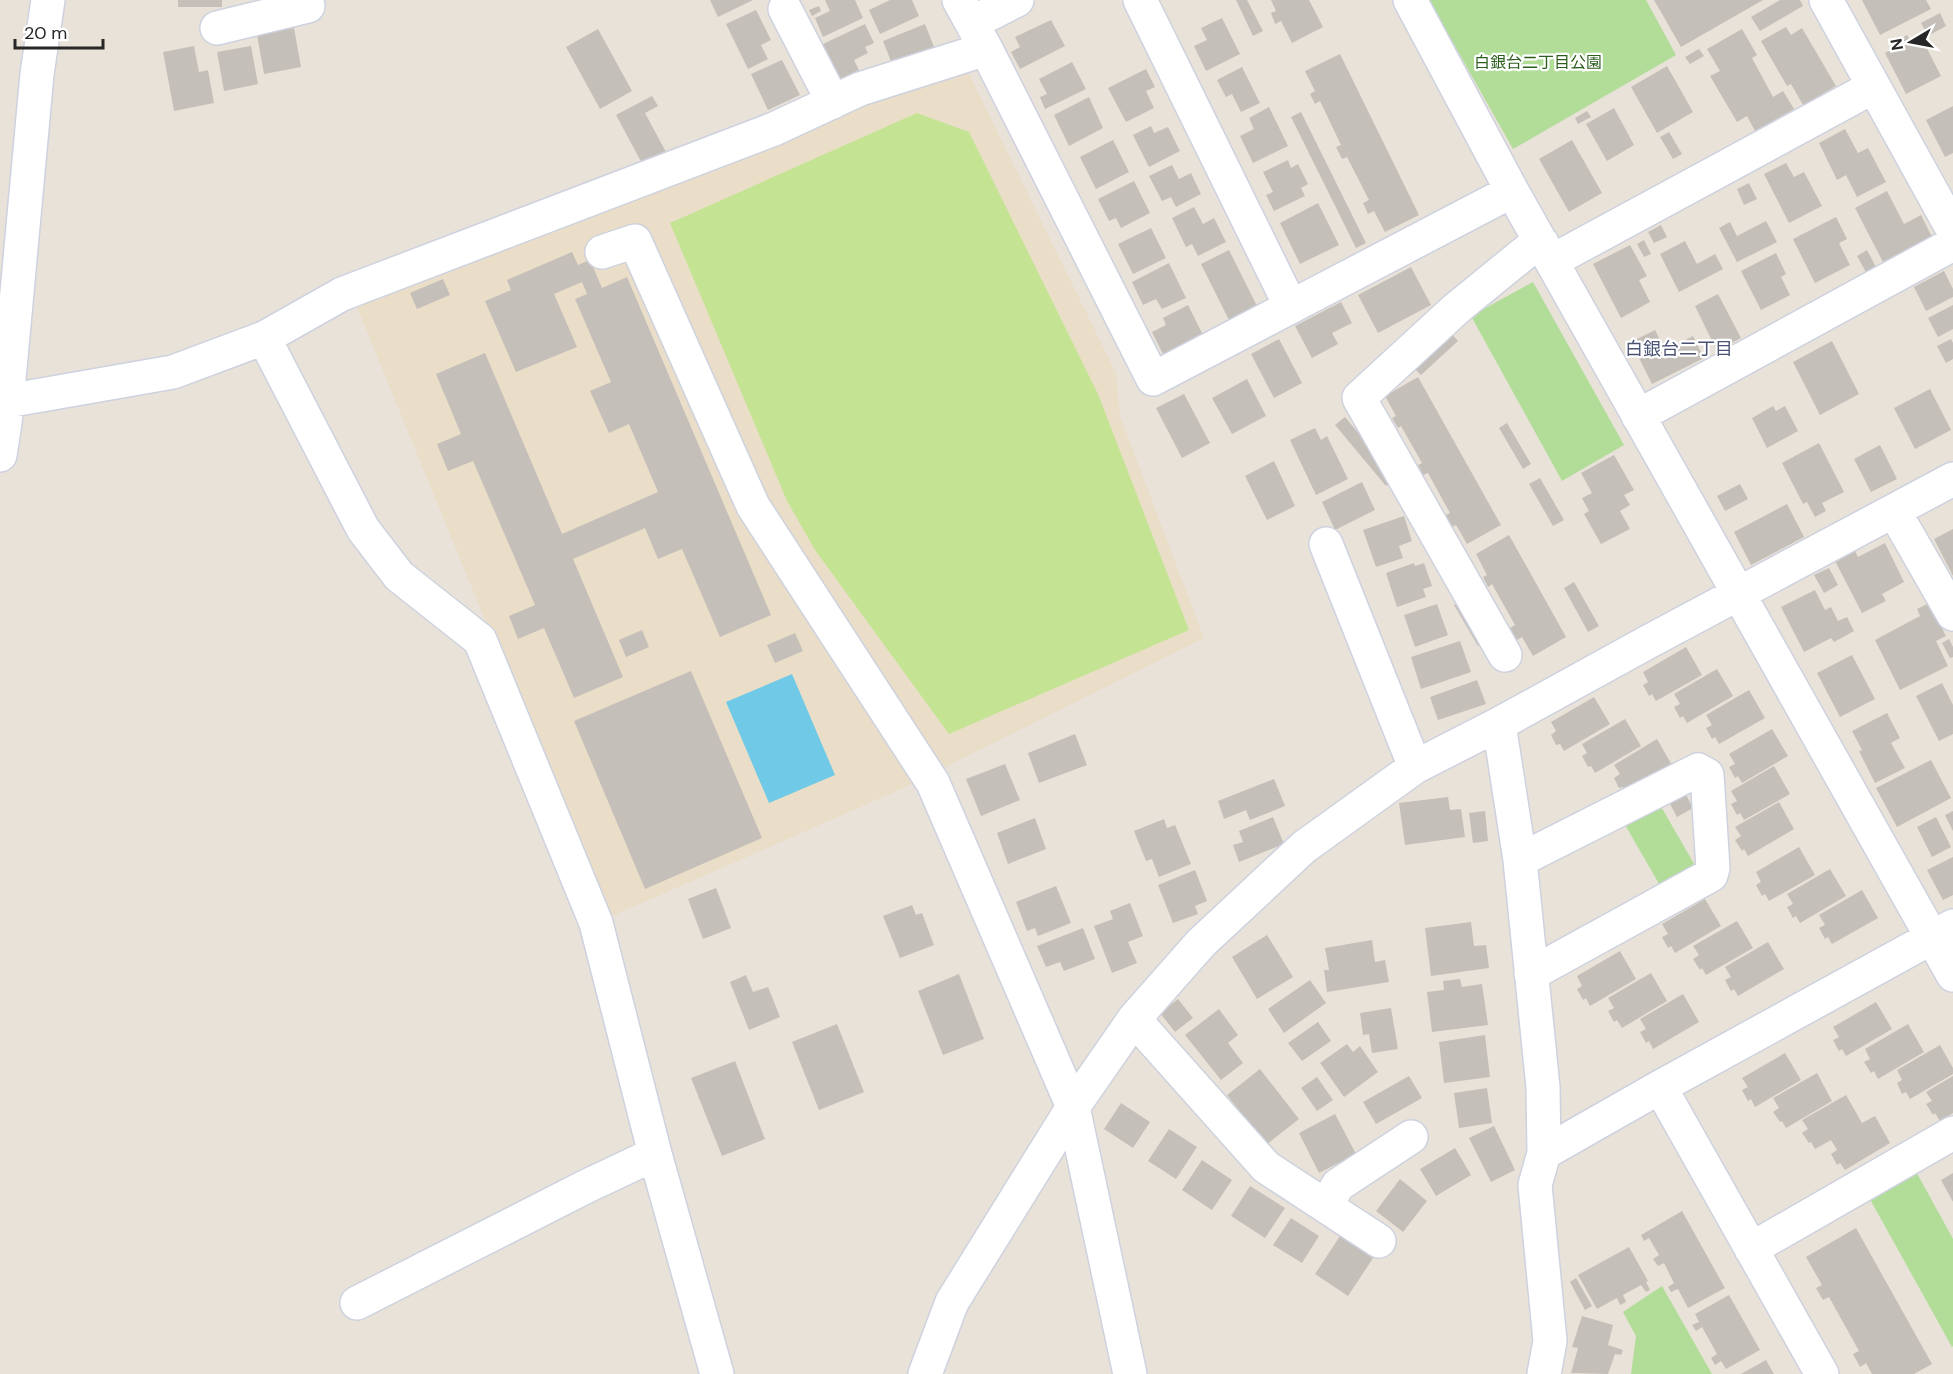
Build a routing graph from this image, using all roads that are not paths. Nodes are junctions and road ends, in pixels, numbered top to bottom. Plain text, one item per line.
1 (48, 0) edge
2 (307, 0) edge
3 (1017, 0) edge
4 (1140, 0) edge
5 (1410, 0) edge
6 (1826, 0) edge
7 (785, 9) dead end
8 (972, 24) edge
9 (217, 28) dead end
10 (1873, 87) junction
11 (833, 102) junction
12 (1512, 192) junction
13 (1953, 230) edge
14 (1953, 243) edge
15 (602, 252) dead end
16 (1547, 252) junction
17 (1291, 307) junction
18 (264, 338) junction
19 (4, 399) edge
20 (1638, 416) junction
21 (0, 455) edge
22 (1953, 479) edge
23 (1894, 511) junction
24 (1326, 544) dead end
25 (1739, 594) junction
26 (1953, 614) edge
27 (1505, 655) dead end
28 (1498, 724) junction
29 (1415, 767) junction
30 (1520, 860) junction
31 (1943, 932) edge
32 (1531, 974) junction
33 (1953, 975) edge
34 (1134, 1018) junction
35 (1660, 1087) junction
36 (1073, 1107) junction
37 (1953, 1133) edge
38 (1411, 1137) dead end
39 (1544, 1153) junction
40 (656, 1154) junction
41 (1326, 1206) junction
42 (1379, 1241) dead end
43 (1751, 1249) junction
44 (357, 1303) dead end
45 (717, 1374) edge
46 (926, 1374) edge
47 (1130, 1374) edge
48 (1544, 1374) edge
49 (1822, 1374) edge

1 - 19 street
2 - 9 street
3 - 8 street
4 - 17 street
5 - 12 street
6 - 10 street
7 - 11 street
8 - 11 street
8 - 17 street
10 - 13 street
10 - 16 street
11 - 18 street
12 - 16 street
12 - 17 street
14 - 20 street
15 - 36 street
16 - 20 street
16 - 27 street
18 - 19 street
18 - 40 street
19 - 21 street
20 - 25 street
22 - 23 street
23 - 25 street
23 - 26 street
24 - 29 street
25 - 28 street
25 - 31 street
28 - 29 street
28 - 30 street
29 - 34 street
30 - 32 street
30 - 32 street
31 - 33 street
31 - 35 street
32 - 39 street
34 - 36 street
34 - 41 street
35 - 39 street
35 - 43 street
36 - 46 street
36 - 47 street
37 - 43 street
38 - 41 street
39 - 48 street
40 - 44 street
40 - 45 street
41 - 42 street
43 - 49 street

